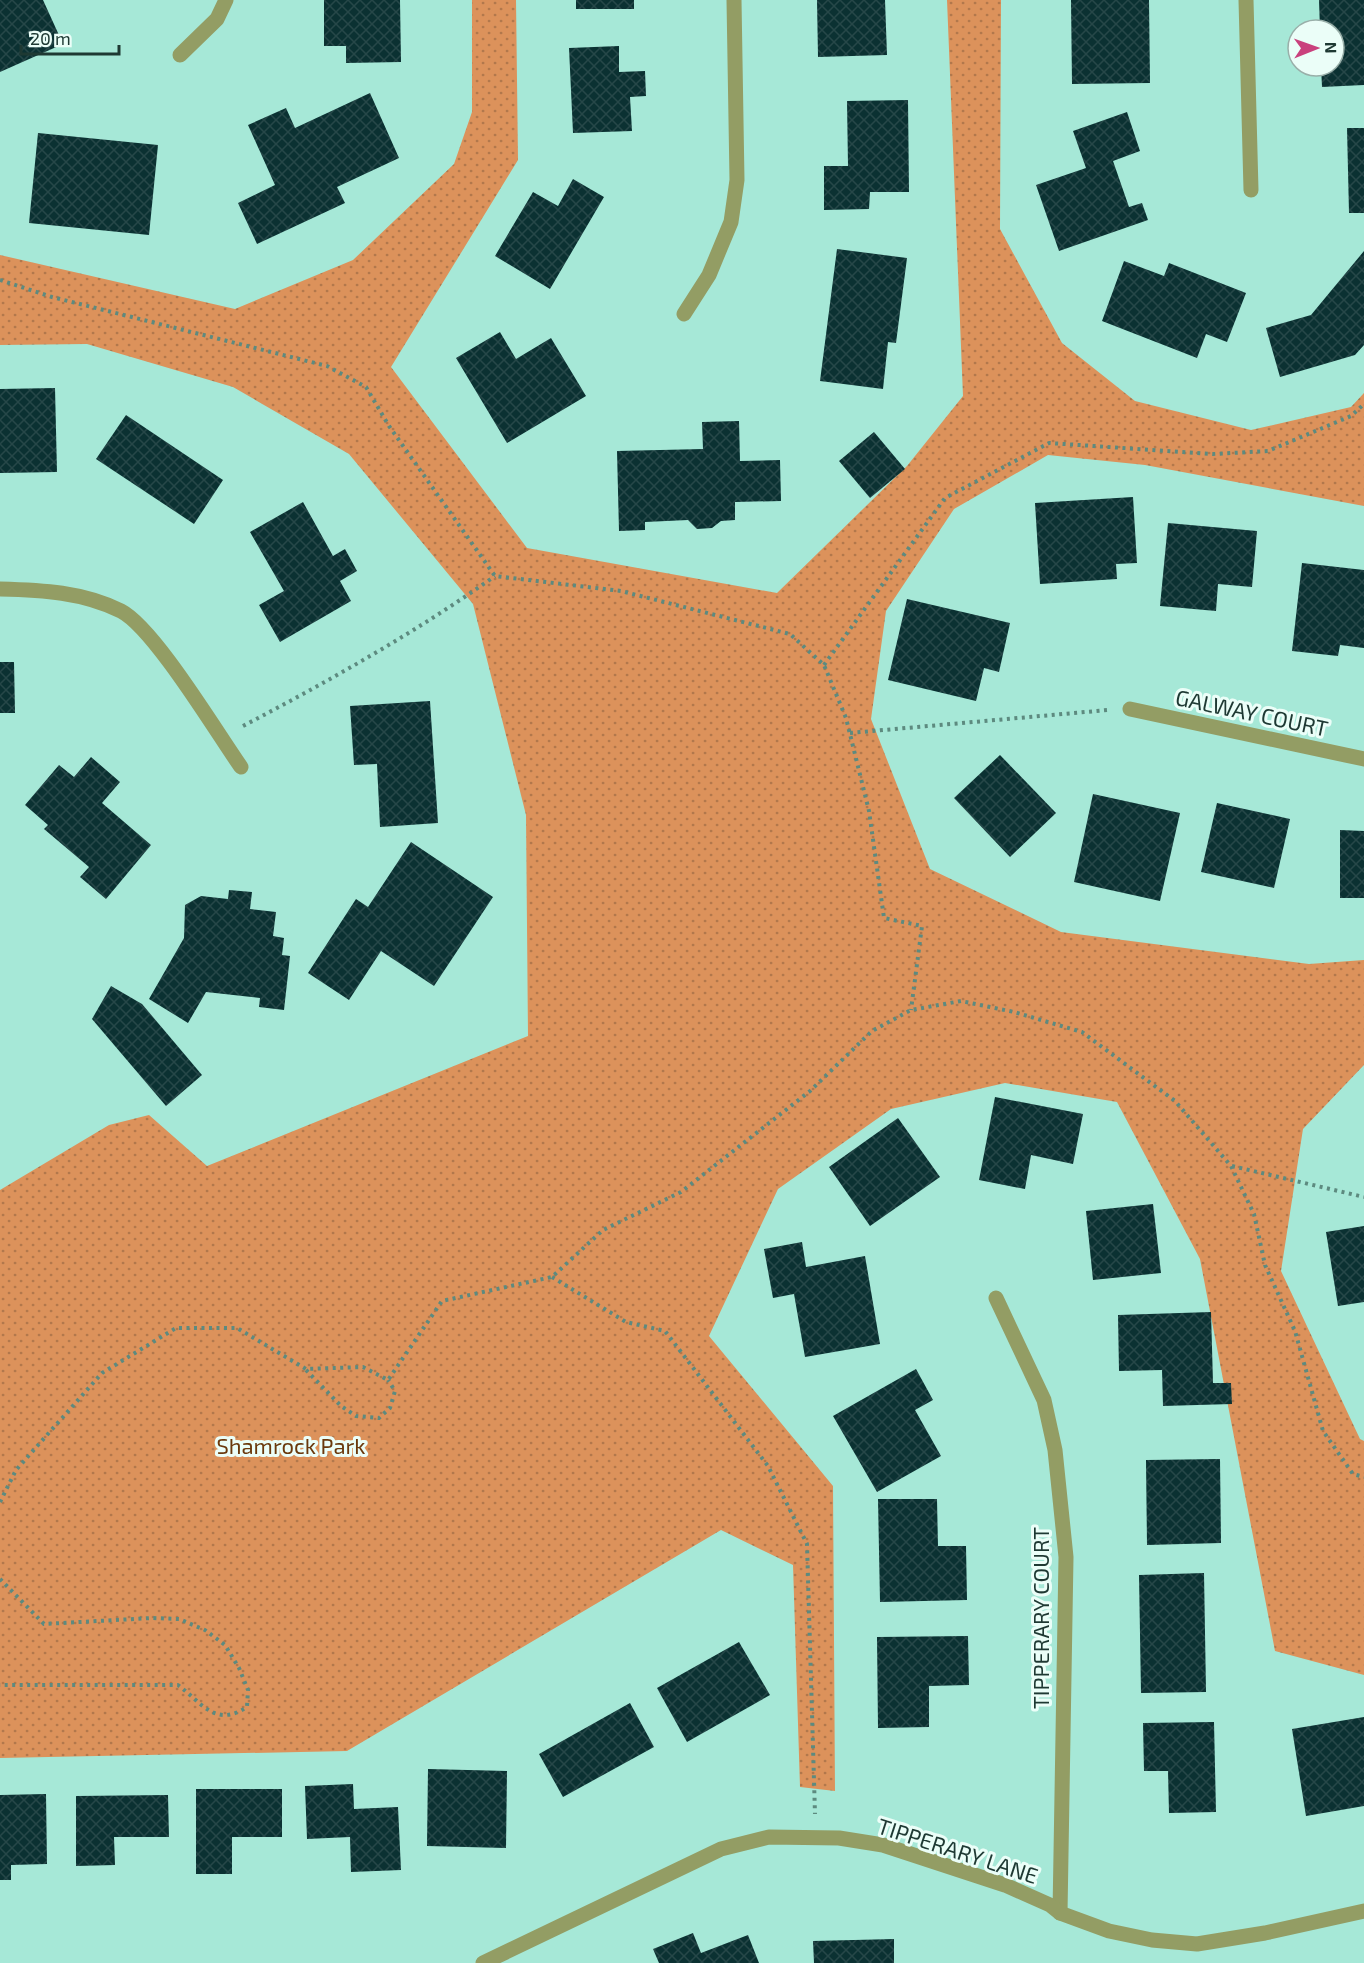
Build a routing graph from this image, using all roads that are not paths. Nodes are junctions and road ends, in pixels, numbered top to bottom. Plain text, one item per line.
1 (226, 0) edge
2 (734, 0) edge
3 (1246, 0) edge
4 (180, 55) dead end
5 (1251, 190) dead end
6 (684, 314) dead end
7 (0, 589) edge
8 (1130, 709) road end
9 (1364, 759) edge
10 (241, 768) dead end
11 (996, 1298) dead end
12 (1364, 1911) edge
13 (1060, 1913) junction
14 (483, 1963) edge

1 - 4 street
2 - 6 street
3 - 5 street
7 - 10 street
8 - 9 street, GALWAY COURT
11 - 13 street, TIPPERARY COURT
12 - 13 street, TIPPERARY LANE
13 - 14 street, TIPPERARY LANE

